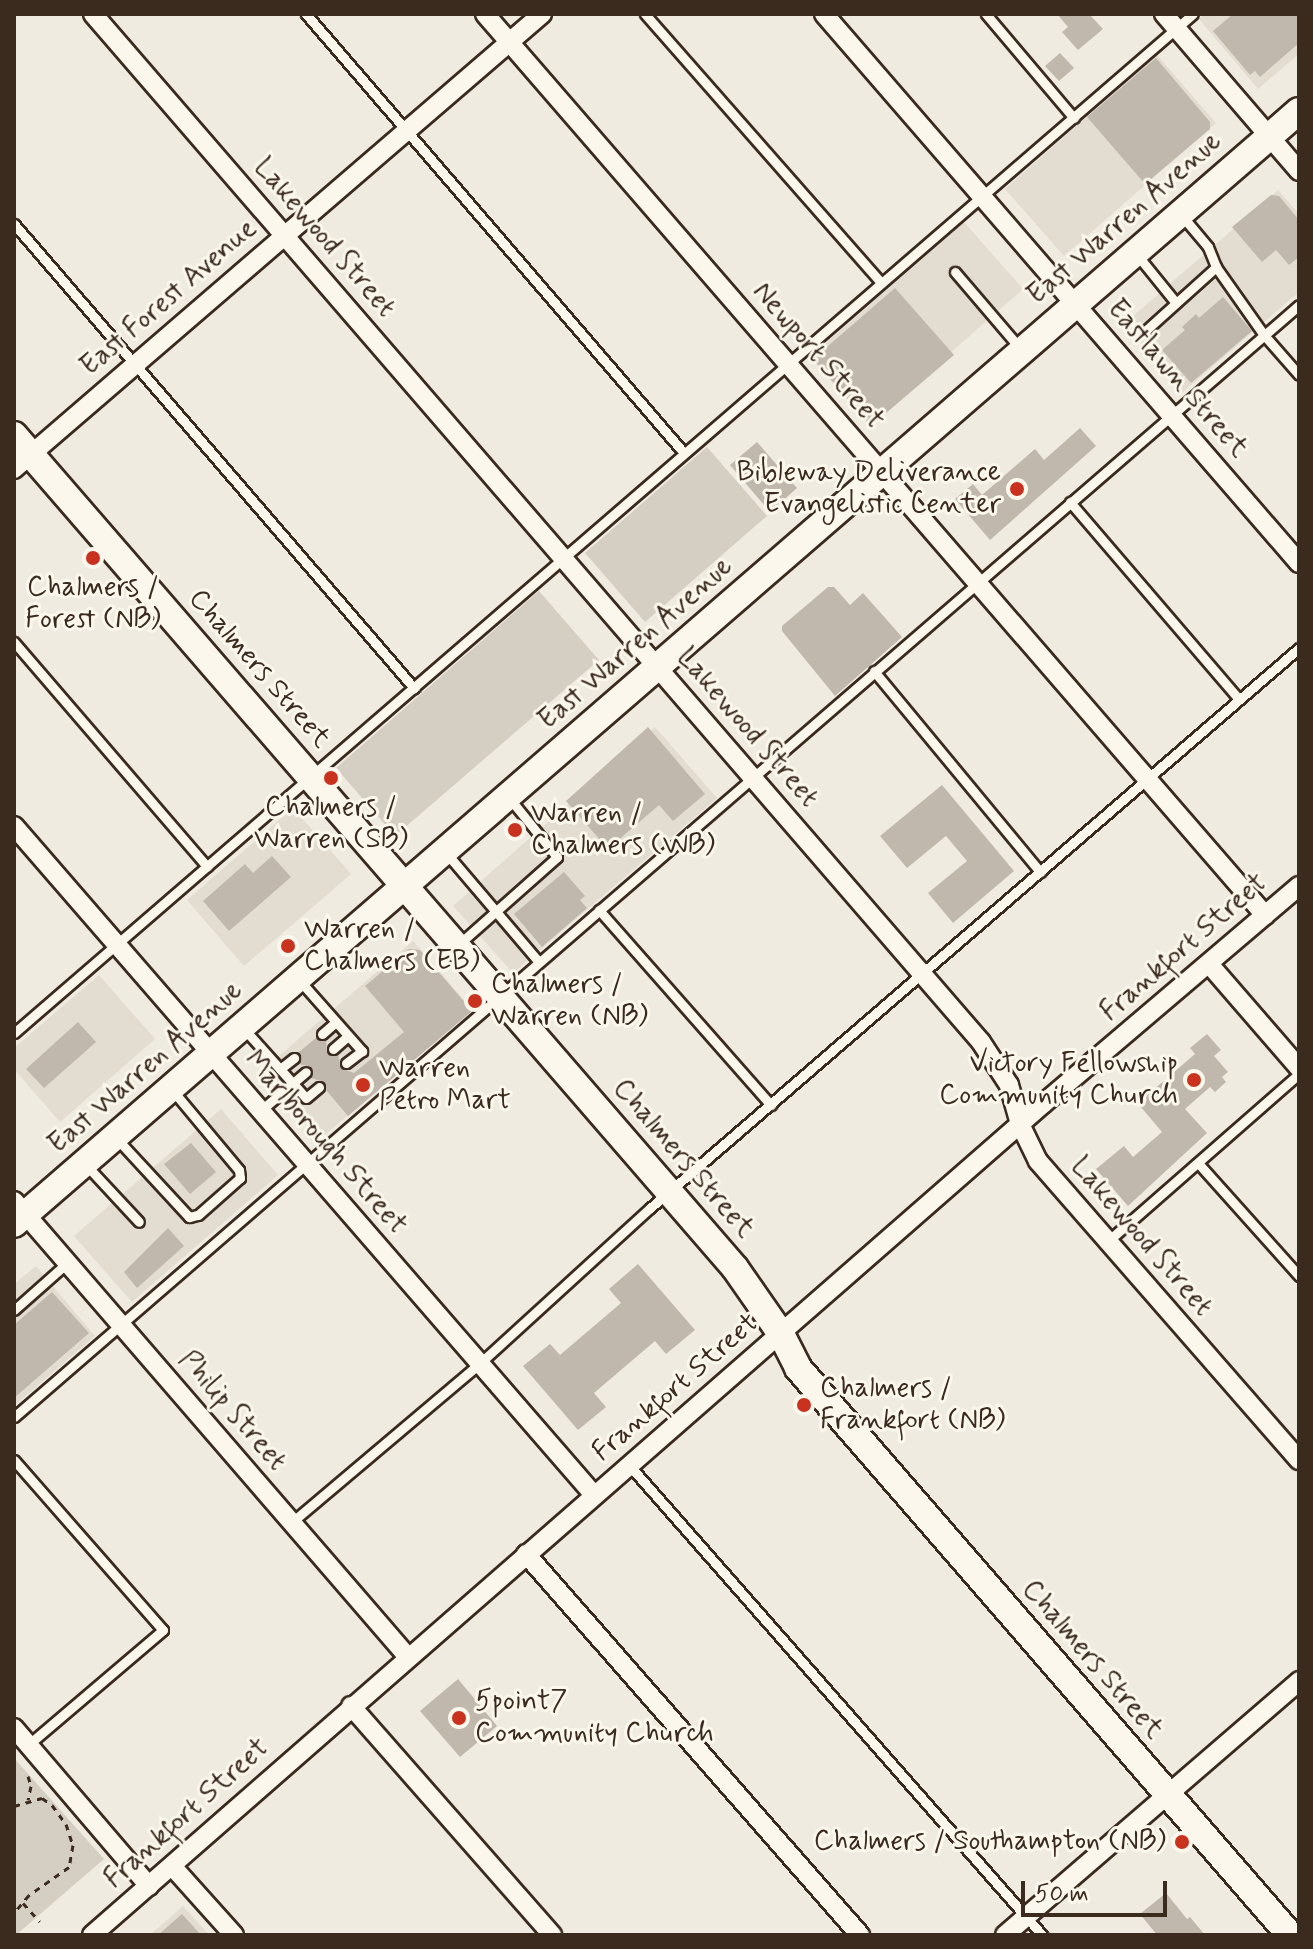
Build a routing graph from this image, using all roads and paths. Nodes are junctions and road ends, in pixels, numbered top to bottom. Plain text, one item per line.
1 (93, 14) edge
2 (306, 14) edge
3 (485, 14) edge
4 (542, 14) edge
5 (645, 14) edge
6 (824, 14) edge
7 (986, 14) edge
8 (1193, 14) edge
9 (1170, 21) edge
10 (509, 42) junction
11 (1299, 111) edge
12 (1074, 118) junction
13 (408, 131) junction
14 (1269, 137) junction
15 (1299, 171) edge
16 (983, 197) junction
17 (1180, 214) junction
18 (14, 224) edge
19 (284, 235) junction
20 (1136, 253) junction
21 (1216, 267) junction
22 (955, 272) dead end
23 (881, 283) junction
24 (1176, 303) junction
25 (1076, 305) junction
26 (1299, 305) edge
27 (1145, 331) dead end
28 (1264, 335) junction
29 (1022, 351) junction
30 (787, 363) junction
31 (135, 365) junction
32 (1299, 375) edge
33 (1171, 415) junction
34 (20, 453) edge
35 (684, 453) junction
36 (882, 473) junction
37 (1070, 502) junction
38 (564, 559) junction
39 (1299, 563) edge
40 (976, 581) junction
41 (14, 642) edge
42 (1299, 648) edge
43 (658, 667) junction
44 (874, 671) junction
45 (414, 688) junction
46 (1239, 699) junction
47 (310, 777) junction
48 (752, 777) junction
49 (1146, 778) junction
50 (508, 796) junction
51 (14, 826) edge
52 (445, 852) junction
53 (207, 866) junction
54 (1040, 872) junction
55 (404, 886) junction
56 (1299, 886) edge
57 (599, 910) junction
58 (496, 911) junction
59 (1265, 915) junction
60 (116, 944) junction
61 (456, 947) junction
62 (538, 961) junction
63 (1209, 964) junction
64 (922, 974) junction
65 (298, 978) junction
66 (498, 995) junction
67 (336, 1022) junction
68 (242, 1027) junction
69 (15, 1029) edge
70 (322, 1034) dead end
71 (348, 1036) junction
72 (333, 1049) dead end
73 (211, 1054) junction
74 (294, 1058) dead end
75 (346, 1063) dead end
76 (280, 1069) junction
77 (1299, 1071) edge
78 (306, 1072) dead end
79 (293, 1083) junction
80 (319, 1087) dead end
81 (170, 1089) junction
82 (771, 1105) junction
83 (260, 1111) junction
84 (1020, 1124) junction
85 (115, 1137) junction
86 (84, 1163) junction
87 (1198, 1163) junction
88 (306, 1164) junction
89 (669, 1192) junction
90 (18, 1213) edge
91 (139, 1222) dead end
92 (1108, 1241) junction
93 (67, 1263) junction
94 (1299, 1276) edge
95 (14, 1310) edge
96 (121, 1325) junction
97 (781, 1334) junction
98 (479, 1364) junction
99 (14, 1417) edge
100 (14, 1460) edge
101 (1299, 1460) edge
102 (629, 1465) junction
103 (594, 1495) junction
104 (292, 1522) junction
105 (526, 1554) junction
106 (408, 1657) junction
107 (1299, 1681) edge
108 (351, 1706) junction
109 (14, 1728) edge
110 (28, 1745) junction
111 (27, 1774) dead end
112 (1167, 1795) junction
113 (28, 1800) junction
114 (14, 1806) edge
115 (172, 1866) junction
116 (149, 1886) junction
117 (23, 1903) junction
118 (14, 1913) edge
119 (1026, 1917) junction
120 (40, 1922) dead end
121 (92, 1935) edge
122 (234, 1935) edge
123 (552, 1935) edge
124 (860, 1935) edge
125 (1005, 1935) edge
126 (1042, 1935) edge
127 (1290, 1935) edge

1 - 19 street, Lakewood Street
2 - 13 lane
3 - 10 street, Newport Street
4 - 10 street, East Forest Avenue
5 - 23 lane
6 - 16 street, Eastlawn Street
7 - 12 lane
8 - 9 lane
9 - 12 lane
9 - 14 street
10 - 13 street, East Forest Avenue
10 - 30 street, Newport Street
11 - 14 street, East Warren Avenue
12 - 16 lane
13 - 19 street, East Forest Avenue
13 - 35 lane
14 - 15 street
14 - 17 street, East Warren Avenue
16 - 23 lane
16 - 25 street, Eastlawn Street
17 - 20 street, East Warren Avenue
17 - 21 lane
18 - 31 lane
19 - 31 street, East Forest Avenue
19 - 38 street, Lakewood Street
20 - 24 lane
20 - 25 street, East Warren Avenue
21 - 24 lane
21 - 28 lane
22 - 29 lane
23 - 30 lane
24 - 27 lane
25 - 29 street, East Warren Avenue
25 - 33 street, Eastlawn Street
26 - 28 lane
28 - 32 lane
28 - 33 lane
29 - 36 street, East Warren Avenue
30 - 35 lane
30 - 36 street, Newport Street
31 - 34 street, East Forest Avenue
31 - 45 lane
33 - 37 lane
33 - 39 street, Eastlawn Street
34 - 47 street, Chalmers Street
35 - 38 lane
36 - 40 street, Newport Street
36 - 43 street, East Warren Avenue
37 - 40 lane
37 - 46 lane
38 - 43 street, Lakewood Street
38 - 45 lane
40 - 44 lane
40 - 49 street, Newport Street
41 - 53 lane
42 - 46 lane
43 - 48 street, Lakewood Street
43 - 50 street, East Warren Avenue
44 - 48 lane
44 - 54 lane
45 - 47 lane
46 - 49 lane
47 - 53 lane
47 - 55 street, Chalmers Street
48 - 57 lane
48 - 64 street, Lakewood Street
49 - 54 lane
49 - 59 street, Newport Street
50 - 52 street, East Warren Avenue
50 - 58 lane
51 - 60 street, Marlborough Street
52 - 55 street, East Warren Avenue
52 - 58 lane
53 - 60 lane
54 - 64 lane
55 - 61 street, Chalmers Street
55 - 65 street, East Warren Avenue
56 - 59 street, Frankfort Street
57 - 62 lane
57 - 82 lane
58 - 61 lane
58 - 62 lane
59 - 63 street, Frankfort Street
60 - 69 lane
60 - 73 street, Marlborough Street
61 - 66 street, Chalmers Street
62 - 66 lane
63 - 77 street
63 - 84 street, Frankfort Street
64 - 82 lane
64 - 84 street, Lakewood Street
65 - 67 lane
65 - 68 street, East Warren Avenue
66 - 88 lane
66 - 89 street, Chalmers Street
67 - 70 lane
67 - 71 lane
68 - 73 street, East Warren Avenue
68 - 76 lane
71 - 72 lane
71 - 75 lane
73 - 81 street, East Warren Avenue
73 - 83 street, Marlborough Street
74 - 76 lane
76 - 79 lane
77 - 87 lane
78 - 79 lane
79 - 80 lane
79 - 83 lane
81 - 85 street, East Warren Avenue
81 - 85 lane
82 - 89 lane
83 - 88 street, Marlborough Street
84 - 92 street, Lakewood Street
84 - 97 street, Frankfort Street
85 - 86 street, East Warren Avenue
86 - 90 street, East Warren Avenue
86 - 91 lane
87 - 92 lane
87 - 94 lane
88 - 96 lane
88 - 98 street, Marlborough Street
89 - 97 street, Chalmers Street
89 - 98 lane
90 - 93 street, Philip Street
92 - 101 street, Lakewood Street
93 - 95 lane
93 - 96 street, Philip Street
96 - 99 lane
96 - 104 street, Philip Street
97 - 102 street, Frankfort Street
97 - 112 street, Chalmers Street
98 - 103 street, Marlborough Street
98 - 104 lane
100 - 110 lane
102 - 103 street, Frankfort Street
102 - 119 lane
103 - 105 street, Frankfort Street
104 - 106 street, Philip Street
105 - 106 street, Frankfort Street
105 - 124 street
106 - 108 street, Frankfort Street
107 - 112 street
108 - 115 street, Frankfort Street
108 - 123 street
109 - 110 street
110 - 116 street
111 - 113 path
112 - 119 street
112 - 127 street, Chalmers Street
113 - 114 path
113 - 117 path
115 - 116 street, Frankfort Street
115 - 122 street
116 - 121 street, Frankfort Street
117 - 118 path
117 - 120 path
119 - 125 street
119 - 126 lane

